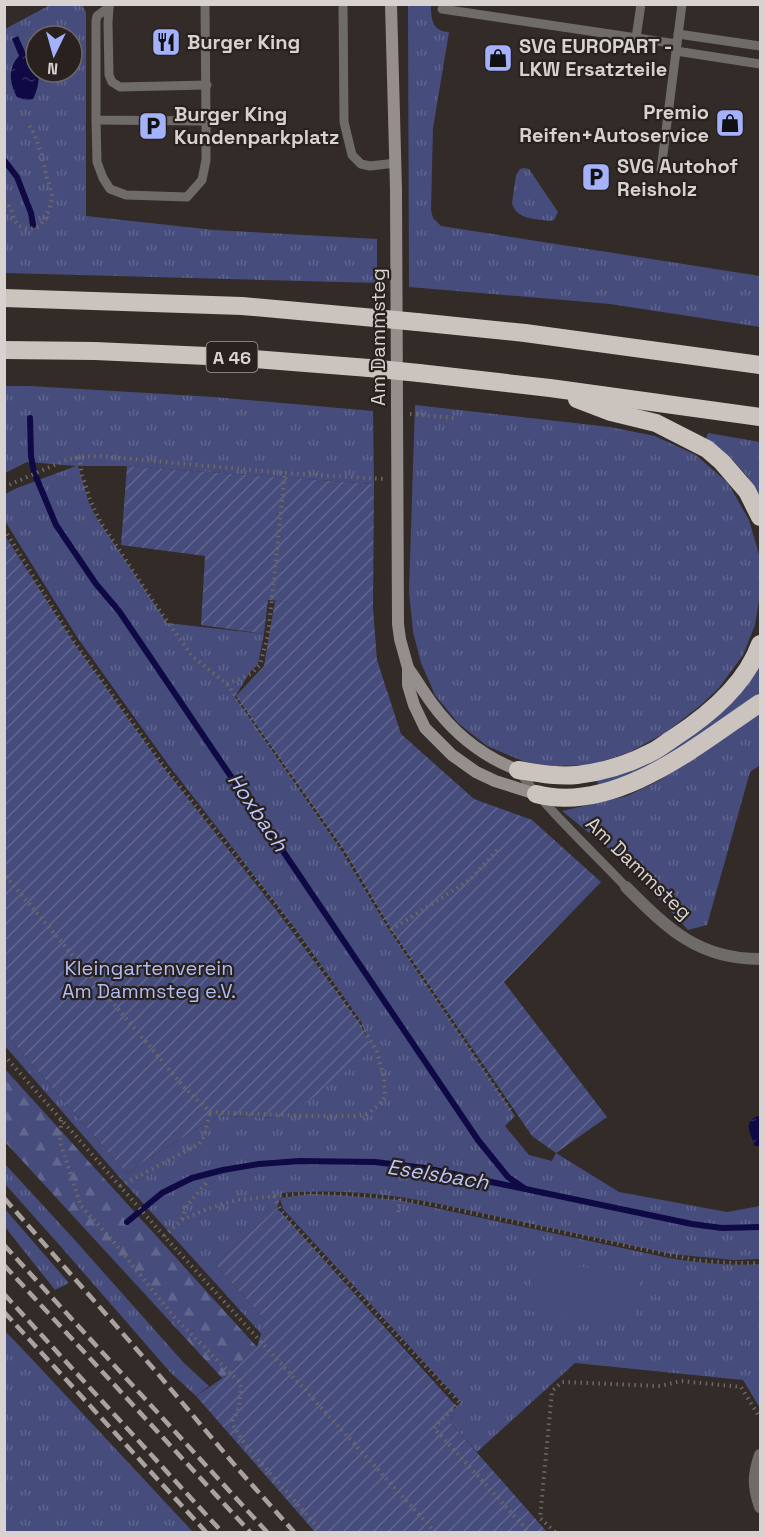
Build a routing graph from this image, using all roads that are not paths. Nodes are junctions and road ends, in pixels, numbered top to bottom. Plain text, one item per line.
1 (205, 4) edge
2 (343, 4) edge
3 (391, 4) edge
4 (641, 4) edge
5 (682, 4) edge
6 (111, 5) edge
7 (442, 9) dead end
8 (636, 38) junction
9 (677, 43) junction
10 (760, 46) edge
11 (760, 64) edge
12 (207, 85) junction
13 (96, 120) junction
14 (206, 121) junction
15 (396, 163) junction
16 (661, 170) dead end
17 (4, 298) edge
18 (4, 350) edge
19 (760, 365) edge
20 (550, 388) junction
21 (760, 417) edge
22 (760, 517) edge
23 (760, 644) edge
24 (408, 668) junction
25 (760, 703) edge
26 (518, 770) junction
27 (537, 794) junction
28 (626, 887) joint
29 (760, 959) edge
30 (760, 1455) edge
31 (760, 1507) edge

1 - 12 lane
2 - 15 lane
3 - 15 main road, Am Dammsteg
4 - 8 lane
5 - 9 lane
6 - 12 lane
6 - 13 lane
7 - 8 lane
8 - 9 lane
9 - 10 lane
9 - 11 lane
9 - 16 lane
12 - 14 lane
13 - 14 lane
13 - 14 lane
15 - 24 main road, Am Dammsteg
17 - 19 highway, bridge
18 - 20 highway, A 46, bridge
20 - 21 highway, A 46
20 - 22 highway
23 - 26 highway
24 - 26 main road, Am Dammsteg
24 - 27 main road, Am Dammsteg
25 - 27 highway
26 - 27 lane, Am Dammsteg
27 - 28 lane, Am Dammsteg
28 - 29 street, Am Dammsteg
30 - 31 street

